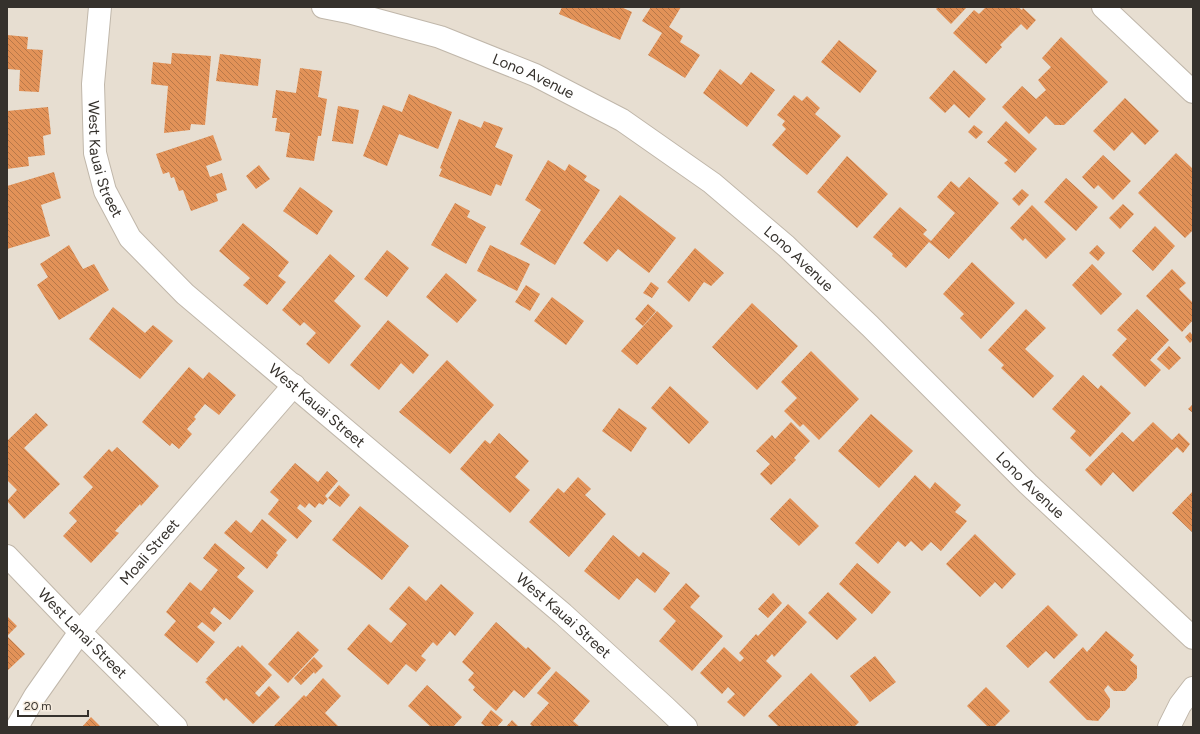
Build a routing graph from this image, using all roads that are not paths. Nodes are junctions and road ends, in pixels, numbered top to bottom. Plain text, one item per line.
1 (100, 7) edge
2 (323, 7) edge
3 (1103, 7) edge
4 (1193, 92) edge
5 (294, 385) junction
6 (7, 556) edge
7 (80, 632) junction
8 (1193, 638) edge
9 (1193, 688) edge
10 (17, 727) edge
11 (176, 727) edge
12 (686, 727) edge
13 (1169, 727) edge

1 - 5 street, West Kauai Street
2 - 8 street, Lono Avenue
3 - 4 street
5 - 7 street, Moali Street
5 - 12 street, West Kauai Street
6 - 7 street, West Lanai Street
7 - 10 street, Moali Street
7 - 11 street, West Lanai Street
9 - 13 street

